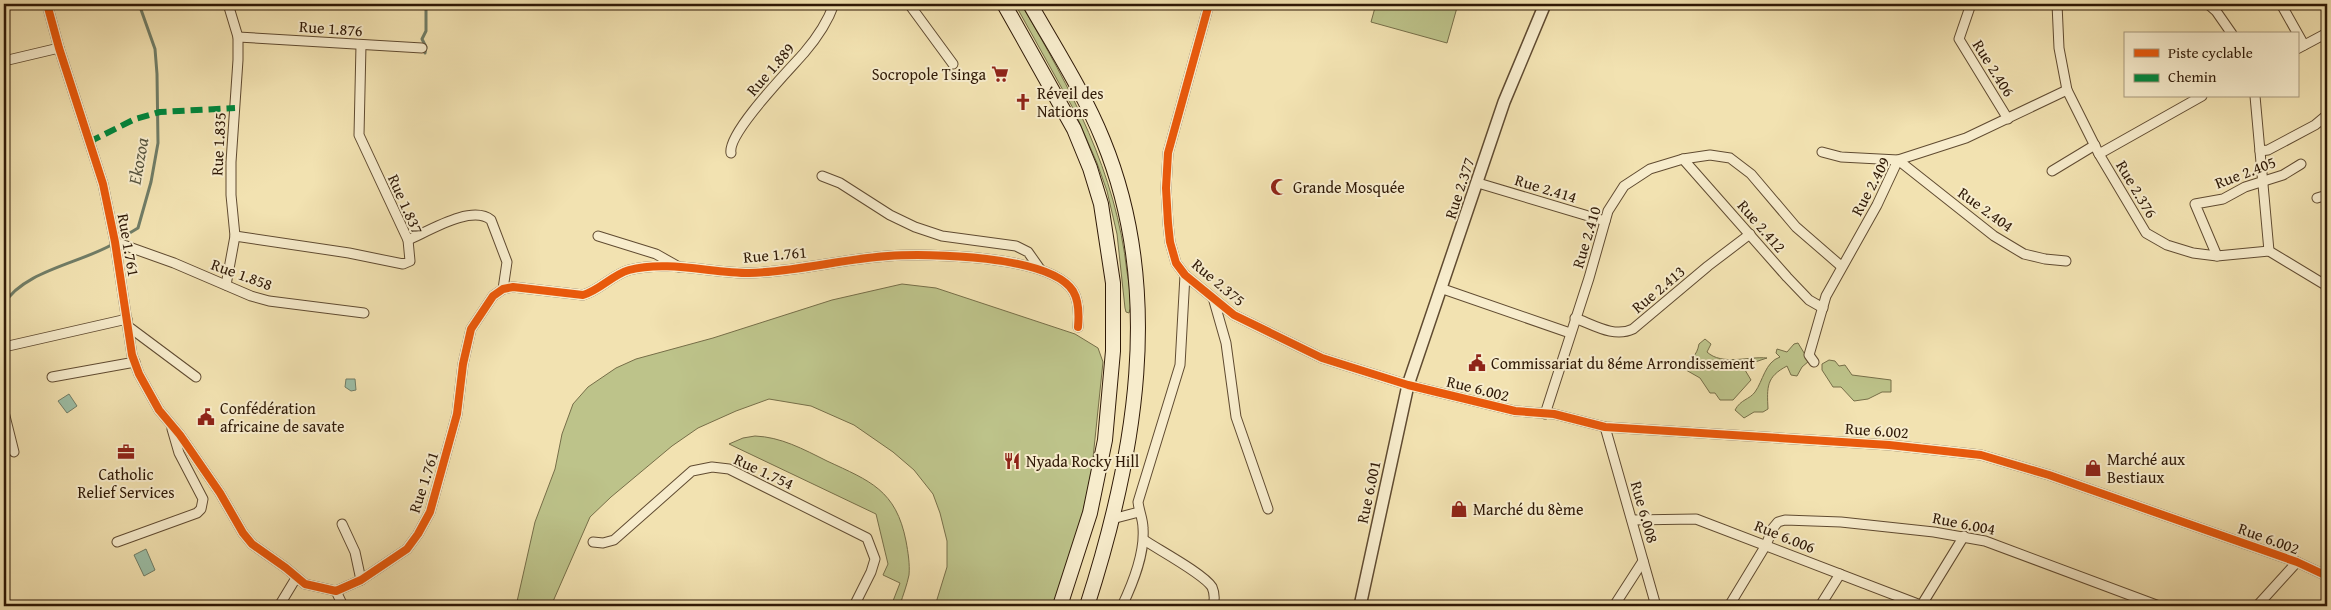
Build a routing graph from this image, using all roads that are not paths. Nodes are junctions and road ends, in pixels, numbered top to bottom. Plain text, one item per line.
1 (47, 4) edge
2 (228, 4) edge
3 (834, 4) edge
4 (909, 4) edge
5 (1004, 4) edge
6 (1030, 4) edge
7 (1209, 4) edge
8 (1544, 4) edge
9 (1971, 4) edge
10 (2057, 4) edge
11 (2208, 4) edge
12 (2281, 4) edge
13 (2230, 32) edge
14 (2294, 32) edge
15 (2327, 33) edge
16 (238, 37) junction
17 (361, 44) junction
18 (2301, 47) edge
19 (59, 48) junction
20 (422, 48) dead end
21 (4, 61) edge
22 (953, 64) dead end
23 (2067, 90) junction
24 (2198, 98) edge
25 (2255, 98) edge
26 (2327, 115) edge
27 (2008, 119) junction
28 (2097, 150) junction
29 (2260, 151) junction
30 (1822, 152) dead end
31 (731, 153) dead end
32 (1683, 159) junction
33 (1898, 160) junction
34 (2301, 164) dead end
35 (2052, 171) dead end
36 (822, 176) dead end
37 (2262, 181) junction
38 (1478, 183) junction
39 (2327, 195) edge
40 (2317, 198) dead end
41 (1605, 221) junction
42 (1750, 234) junction
43 (235, 236) junction
44 (598, 236) dead end
45 (408, 240) junction
46 (115, 242) junction
47 (2268, 251) junction
48 (2217, 256) junction
49 (2066, 261) dead end
50 (1841, 266) junction
51 (680, 268) junction
52 (1040, 269) junction
53 (1185, 275) junction
54 (226, 285) junction
55 (2327, 286) edge
56 (503, 289) junction
57 (1443, 289) junction
58 (1214, 300) junction
59 (1823, 308) junction
60 (364, 313) dead end
61 (1575, 318) junction
62 (128, 323) junction
63 (1078, 328) dead end
64 (1570, 333) junction
65 (4, 347) edge
66 (135, 362) junction
67 (1814, 362) dead end
68 (52, 377) dead end
69 (196, 377) dead end
70 (1408, 385) junction
71 (4, 412) edge
72 (1545, 414) junction
73 (170, 424) junction
74 (1605, 427) junction
75 (14, 452) dead end
76 (1268, 509) dead end
77 (1139, 512) junction
78 (1112, 519) junction
79 (1632, 520) junction
80 (342, 524) dead end
81 (1964, 536) junction
82 (1144, 540) junction
83 (117, 542) dead end
84 (593, 542) dead end
85 (1766, 544) junction
86 (1643, 561) junction
87 (2297, 562) junction
88 (1840, 574) junction
89 (2327, 576) edge
90 (296, 578) junction
91 (361, 580) junction
92 (336, 590) junction
93 (279, 606) edge
94 (343, 606) edge
95 (854, 606) edge
96 (1060, 606) edge
97 (1087, 606) edge
98 (1122, 606) edge
99 (1213, 606) edge
100 (1360, 606) edge
101 (1614, 606) edge
102 (1656, 606) edge
103 (1729, 606) edge
104 (1820, 606) edge
105 (1922, 606) edge
106 (2159, 606) edge
107 (2257, 606) edge

1 - 19 street, Rue 1.761
2 - 16 street, Rue 1.835
3 - 31 street, Rue 1.889
4 - 22 street
5 - 96 main road
6 - 78 main road
7 - 53 street, Rue 2.375
8 - 38 street, Rue 2.377
9 - 27 street, Rue 2.406
10 - 23 street, Rue 2.376
11 - 13 street
12 - 14 street
15 - 18 street
16 - 17 street, Rue 1.876
16 - 43 street, Rue 1.835
17 - 20 street, Rue 1.876
17 - 45 street, Rue 1.837
19 - 21 street
19 - 46 street, Rue 1.761
23 - 27 street, Rue 2.409
23 - 28 street, Rue 2.376
24 - 28 street
25 - 29 street
26 - 29 street
27 - 33 street, Rue 2.409
28 - 35 street
28 - 48 street, Rue 2.376
29 - 37 street
30 - 33 street
32 - 41 street, Rue 2.410
32 - 42 street, Rue 2.412
32 - 50 street, Rue 2.410
33 - 49 street, Rue 2.404
33 - 50 street, Rue 2.409
34 - 37 street, Rue 2.405
36 - 52 street
37 - 47 street
37 - 48 street, Rue 2.405
38 - 41 street, Rue 2.414
38 - 57 street, Rue 2.377
39 - 40 street
41 - 61 street, Rue 2.410
42 - 59 street, Rue 2.412
42 - 61 street, Rue 2.413
43 - 45 street, Rue 1.837
43 - 54 street, Rue 1.835
44 - 51 street
45 - 56 street
46 - 54 street, Rue 1.858
46 - 62 street, Rue 1.761
47 - 48 street, Rue 2.376
47 - 55 street
50 - 59 street, Rue 2.409
51 - 52 street, Rue 1.761
51 - 56 street, Rue 1.761
52 - 63 street, Rue 1.761
53 - 58 street, Rue 2.375
53 - 77 street
54 - 60 street, Rue 1.858
56 - 91 street, Rue 1.761
57 - 64 street
57 - 70 street, Rue 2.377
58 - 70 street, Rue 2.375
58 - 76 street
59 - 67 street, Rue 2.409
61 - 64 street, Rue 2.410
62 - 65 street
62 - 66 street, Rue 1.761
62 - 69 street
64 - 72 street, Rue 2.410
66 - 68 street
66 - 73 street, Rue 1.761
70 - 72 street, Rue 6.002
70 - 100 street, Rue 6.001
71 - 75 street
72 - 74 street, Rue 6.002
73 - 83 street
73 - 90 street, Rue 1.761
74 - 79 street, Rue 6.008
74 - 87 street, Rue 6.002
77 - 78 street
77 - 82 street
78 - 97 main road
79 - 85 street, Rue 6.006
79 - 86 street, Rue 6.008
80 - 91 street
81 - 85 street, Rue 6.004
81 - 105 street
81 - 106 street, Rue 6.004
82 - 98 street
82 - 99 street
84 - 95 street, Rue 1.754
85 - 88 street, Rue 6.006
85 - 103 street, Rue 6.004
86 - 101 street
86 - 102 street, Rue 6.008
87 - 89 street, Rue 6.002
87 - 107 street
88 - 104 street
88 - 105 street, Rue 6.006
90 - 92 street, Rue 1.761
90 - 93 street
91 - 92 street, Rue 1.761
92 - 94 street

